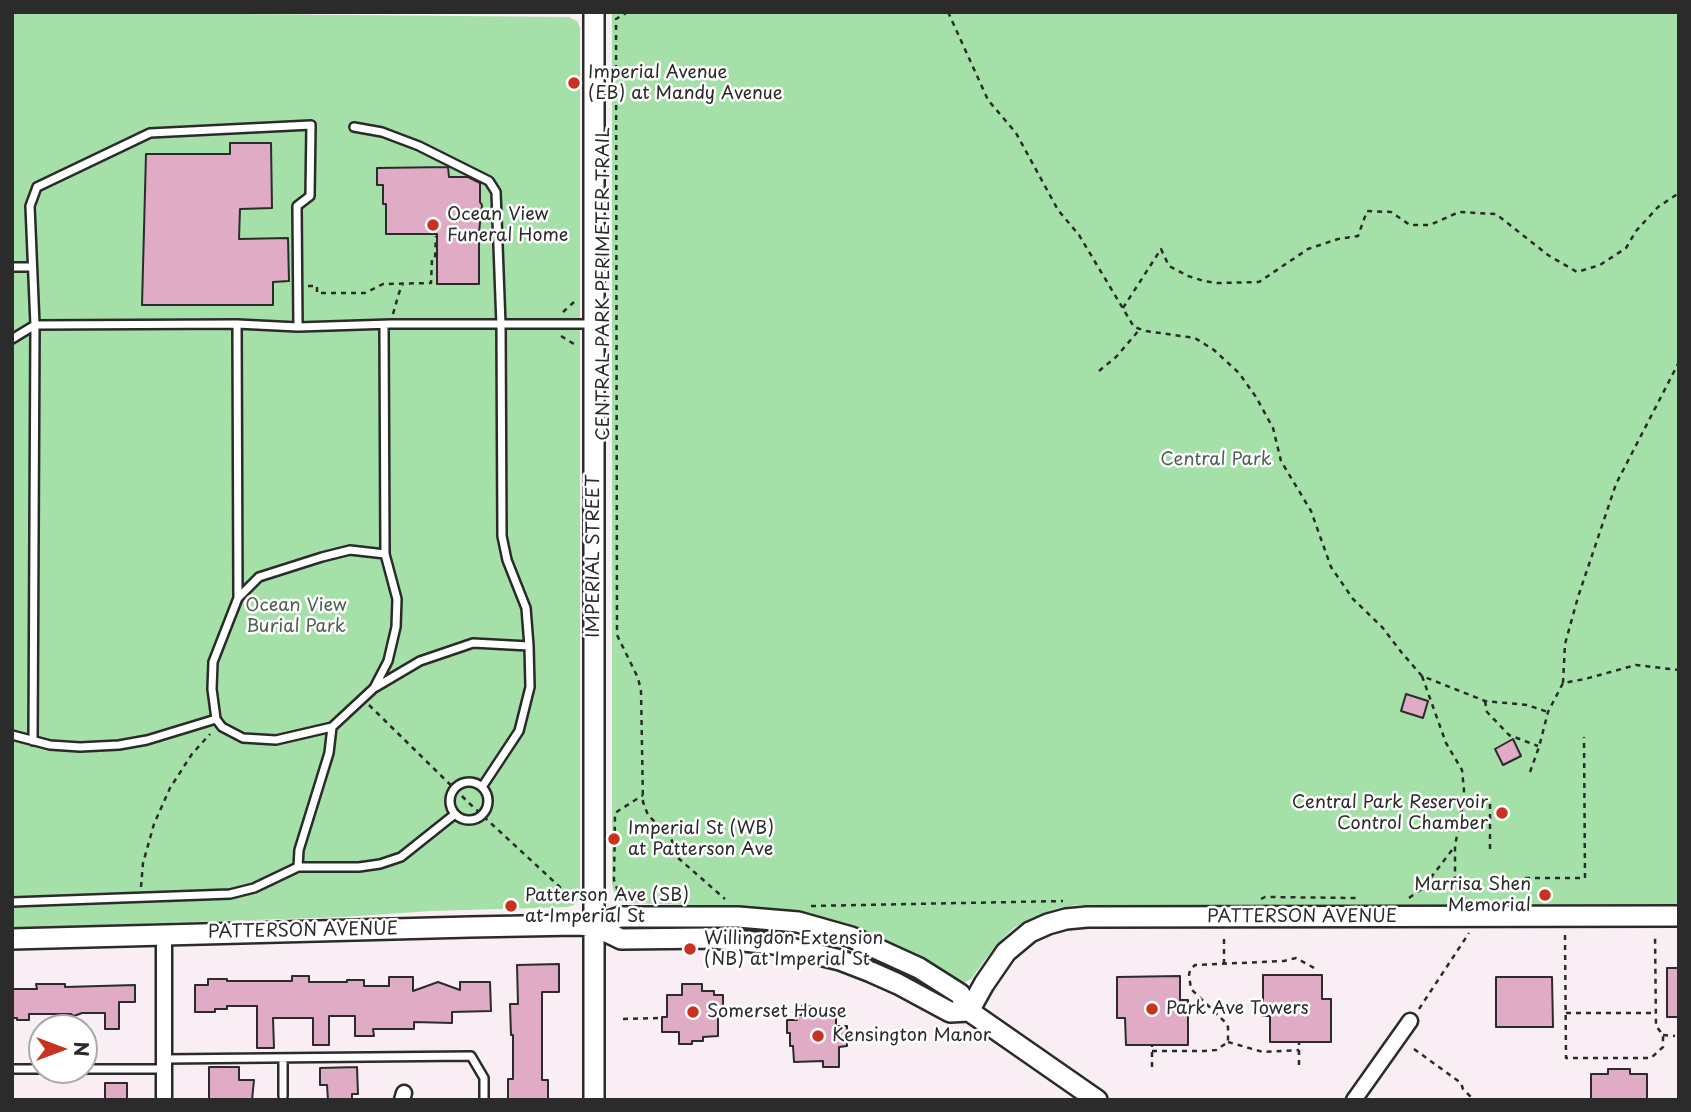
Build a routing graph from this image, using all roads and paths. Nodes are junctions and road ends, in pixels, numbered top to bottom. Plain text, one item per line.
1 (594, 12) edge
2 (628, 12) edge
3 (948, 12) edge
4 (354, 127) dead end
5 (1679, 193) edge
6 (436, 236) dead end
7 (12, 267) edge
8 (32, 267) junction
9 (403, 284) junction
10 (317, 286) dead end
11 (1123, 308) junction
12 (237, 324) junction
13 (388, 324) junction
14 (594, 324) junction
15 (35, 325) junction
16 (500, 325) junction
17 (298, 327) junction
18 (1140, 329) junction
19 (12, 339) edge
20 (1679, 362) edge
21 (1099, 371) dead end
22 (385, 554) junction
23 (238, 598) junction
24 (529, 646) junction
25 (1679, 670) edge
26 (1422, 676) junction
27 (1563, 683) junction
28 (374, 688) junction
29 (363, 699) junction
30 (1485, 701) junction
31 (1548, 712) junction
32 (218, 721) junction
33 (332, 727) junction
34 (12, 735) edge
35 (1584, 737) dead end
36 (33, 741) junction
37 (1539, 747) junction
38 (1530, 772) dead end
39 (482, 787) junction
40 (455, 789) junction
41 (643, 795) junction
42 (1490, 804) dead end
43 (456, 814) junction
44 (482, 815) junction
45 (1455, 846) junction
46 (1490, 850) dead end
47 (298, 867) junction
48 (1525, 878) dead end
49 (140, 897) junction
50 (618, 900) dead end
51 (575, 901) dead end
52 (727, 901) dead end
53 (1406, 901) dead end
54 (12, 902) edge
55 (1469, 908) dead end
56 (1654, 916) junction
57 (1679, 916) edge
58 (1565, 917) junction
59 (594, 926) junction
60 (164, 934) junction
61 (1224, 934) dead end
62 (1466, 938) dead end
63 (12, 939) edge
64 (1224, 964) junction
65 (1316, 969) dead end
66 (1426, 999) dead end
67 (969, 1011) junction
68 (1566, 1013) junction
69 (1656, 1013) junction
70 (623, 1018) dead end
71 (662, 1018) dead end
72 (1410, 1021) dead end
73 (1663, 1035) junction
74 (1675, 1036) dead end
75 (1228, 1042) junction
76 (1299, 1042) dead end
77 (1152, 1045) dead end
78 (1415, 1049) dead end
79 (1299, 1050) junction
80 (1152, 1051) junction
81 (283, 1058) junction
82 (164, 1064) junction
83 (1298, 1065) dead end
84 (1152, 1067) dead end
85 (98, 1068) edge
86 (283, 1096) dead end
87 (164, 1100) edge
88 (484, 1100) edge
89 (594, 1100) edge
90 (1097, 1100) edge
91 (1354, 1100) edge
92 (1474, 1100) edge

1 - 14 main road, IMPERIAL STREET
2 - 41 path, CENTRAL PARK PERIMETER TRAIL
3 - 11 path
4 - 16 lane
5 - 11 path
6 - 9 path
7 - 8 lane
8 - 15 lane
8 - 17 lane
9 - 10 path
9 - 13 path
11 - 18 path
12 - 15 lane
12 - 17 lane
12 - 23 lane
13 - 16 lane
13 - 17 lane
13 - 22 lane
14 - 16 lane
14 - 59 main road, IMPERIAL STREET
15 - 19 lane
15 - 36 lane
16 - 24 lane
18 - 21 path
18 - 26 path
20 - 27 path
22 - 23 lane
22 - 28 lane
23 - 32 lane
24 - 28 lane
24 - 39 lane
25 - 27 path
26 - 30 path
26 - 45 path
27 - 31 path
28 - 29 lane
29 - 33 lane
29 - 40 path
30 - 31 path
30 - 37 path
31 - 37 path
32 - 33 lane
32 - 36 lane
32 - 49 path
33 - 47 lane
34 - 36 lane
35 - 48 path
37 - 38 path
39 - 40 lane
39 - 44 lane
40 - 43 lane
40 - 44 path
41 - 50 path
41 - 52 path, CENTRAL PARK PERIMETER TRAIL
42 - 46 path
43 - 44 lane
43 - 47 lane
44 - 51 path
45 - 53 path
45 - 55 path
47 - 49 lane
49 - 54 lane
56 - 57 main road, PATTERSON AVENUE
56 - 58 main road, PATTERSON AVENUE
56 - 69 path
58 - 67 main road, PATTERSON AVENUE
58 - 68 path
59 - 60 main road, PATTERSON AVENUE
59 - 67 main road
59 - 89 main road, IMPERIAL STREET
60 - 63 main road, PATTERSON AVENUE
60 - 82 street
61 - 64 path
62 - 66 path
64 - 65 path
64 - 75 path
67 - 90 main road
68 - 69 path
68 - 73 path
69 - 73 path
70 - 71 path
72 - 91 street
73 - 74 path
75 - 79 path
75 - 80 path
76 - 79 path
77 - 80 path
78 - 92 path
79 - 83 path
80 - 84 path
81 - 82 lane
81 - 86 lane
81 - 88 lane
82 - 85 lane
82 - 87 street

